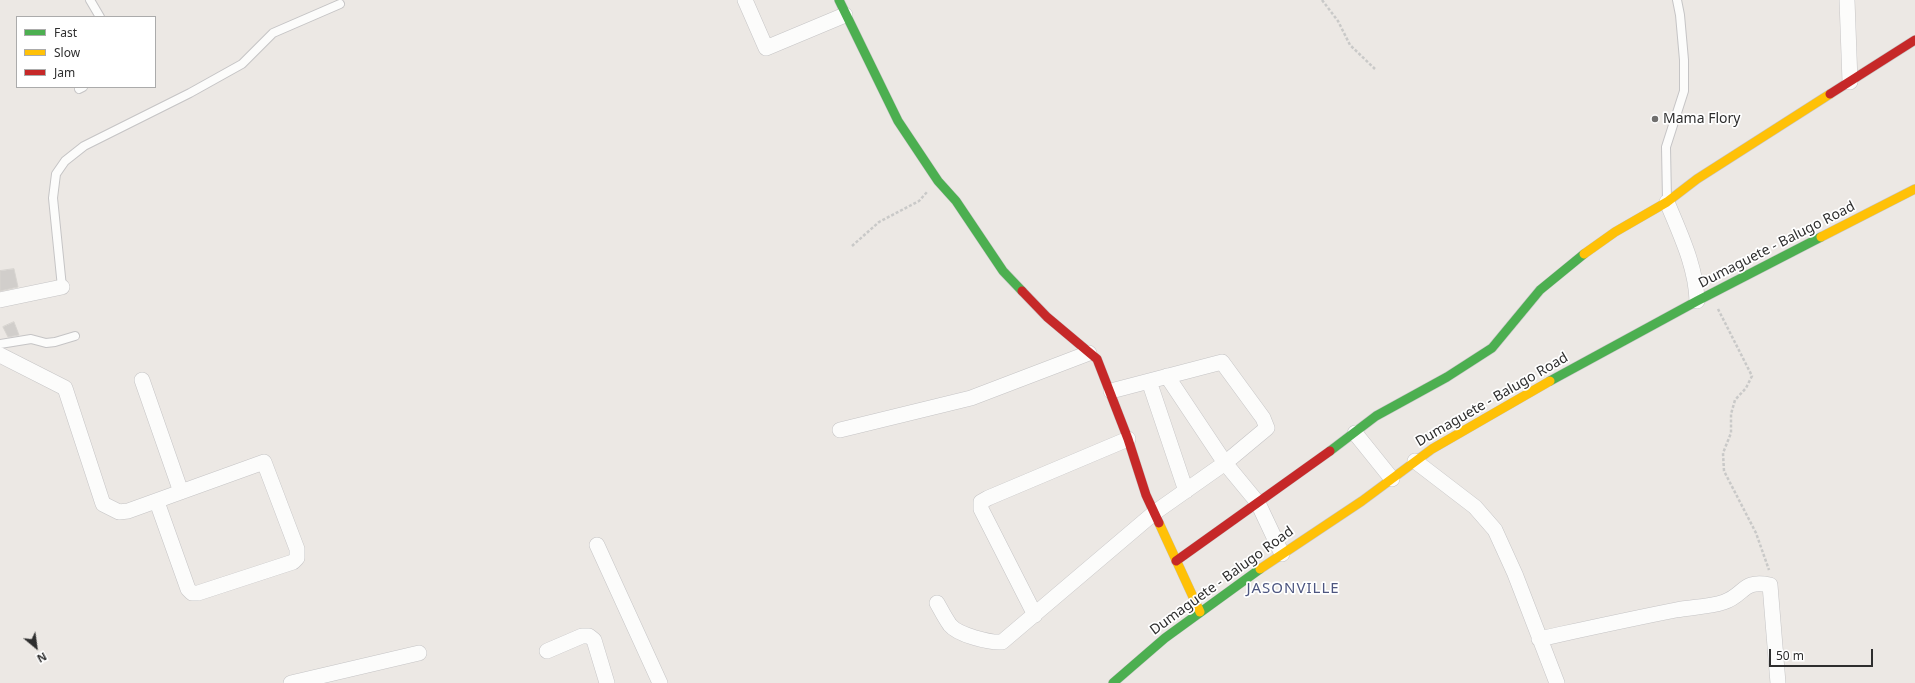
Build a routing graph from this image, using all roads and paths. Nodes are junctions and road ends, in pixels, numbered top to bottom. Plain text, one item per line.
1 (90, 0) edge
2 (745, 0) edge
3 (839, 0) edge
4 (1322, 0) edge
5 (1677, 0) edge
6 (1847, 0) edge
7 (340, 4) dead end
8 (845, 15) junction
9 (99, 16) edge
10 (1915, 40) edge
11 (1375, 69) dead end
12 (1850, 82) junction
13 (938, 180) junction
14 (1915, 189) edge
15 (1667, 202) junction
16 (852, 246) dead end
17 (62, 287) joint
18 (1704, 298) junction
19 (0, 300) edge
20 (74, 336) dead end
21 (0, 344) edge
22 (1090, 353) junction
23 (0, 355) edge
24 (1167, 376) junction
25 (142, 380) dead end
26 (1149, 381) junction
27 (1111, 391) junction
28 (840, 430) dead end
29 (1355, 434) junction
30 (1128, 439) junction
31 (1415, 461) junction
32 (1225, 463) junction
33 (1392, 479) junction
34 (1186, 491) junction
35 (181, 492) junction
36 (157, 502) junction
37 (1258, 503) junction
38 (1154, 513) junction
39 (597, 545) dead end
40 (1282, 554) junction
41 (1176, 561) junction
42 (1770, 585) junction
43 (937, 603) dead end
44 (1200, 612) junction
45 (1035, 615) junction
46 (1539, 639) junction
47 (547, 651) dead end
48 (419, 653) dead end
49 (291, 683) edge
50 (607, 683) edge
51 (660, 683) edge
52 (1113, 683) edge
53 (1557, 683) edge
54 (1778, 683) edge

1 - 9 lane
2 - 8 street
3 - 8 street
4 - 11 path
5 - 15 lane
6 - 12 street
7 - 17 lane
8 - 13 street
10 - 12 street
12 - 15 street
13 - 16 path
13 - 22 street
14 - 18 street, Dumaguete - Balugo Road
15 - 18 street
15 - 29 street
17 - 19 street
18 - 31 street, Dumaguete - Balugo Road
18 - 42 path
20 - 21 lane
22 - 27 street
22 - 28 street
23 - 36 street
24 - 26 street
24 - 32 street
24 - 32 street
25 - 35 street
26 - 27 street
26 - 34 street
27 - 30 street
29 - 33 street
29 - 37 street
30 - 38 street
30 - 45 street
31 - 33 street, Dumaguete - Balugo Road
31 - 46 street
32 - 34 street
32 - 37 street
33 - 40 street, Dumaguete - Balugo Road
34 - 38 street
35 - 36 street
35 - 36 street
37 - 40 street
37 - 41 street
38 - 41 street
38 - 45 street
39 - 51 street
40 - 44 street, Dumaguete - Balugo Road
41 - 44 street
42 - 46 street
42 - 54 street
43 - 45 street
44 - 52 street, Dumaguete - Balugo Road
46 - 53 street
47 - 50 street
48 - 49 street

